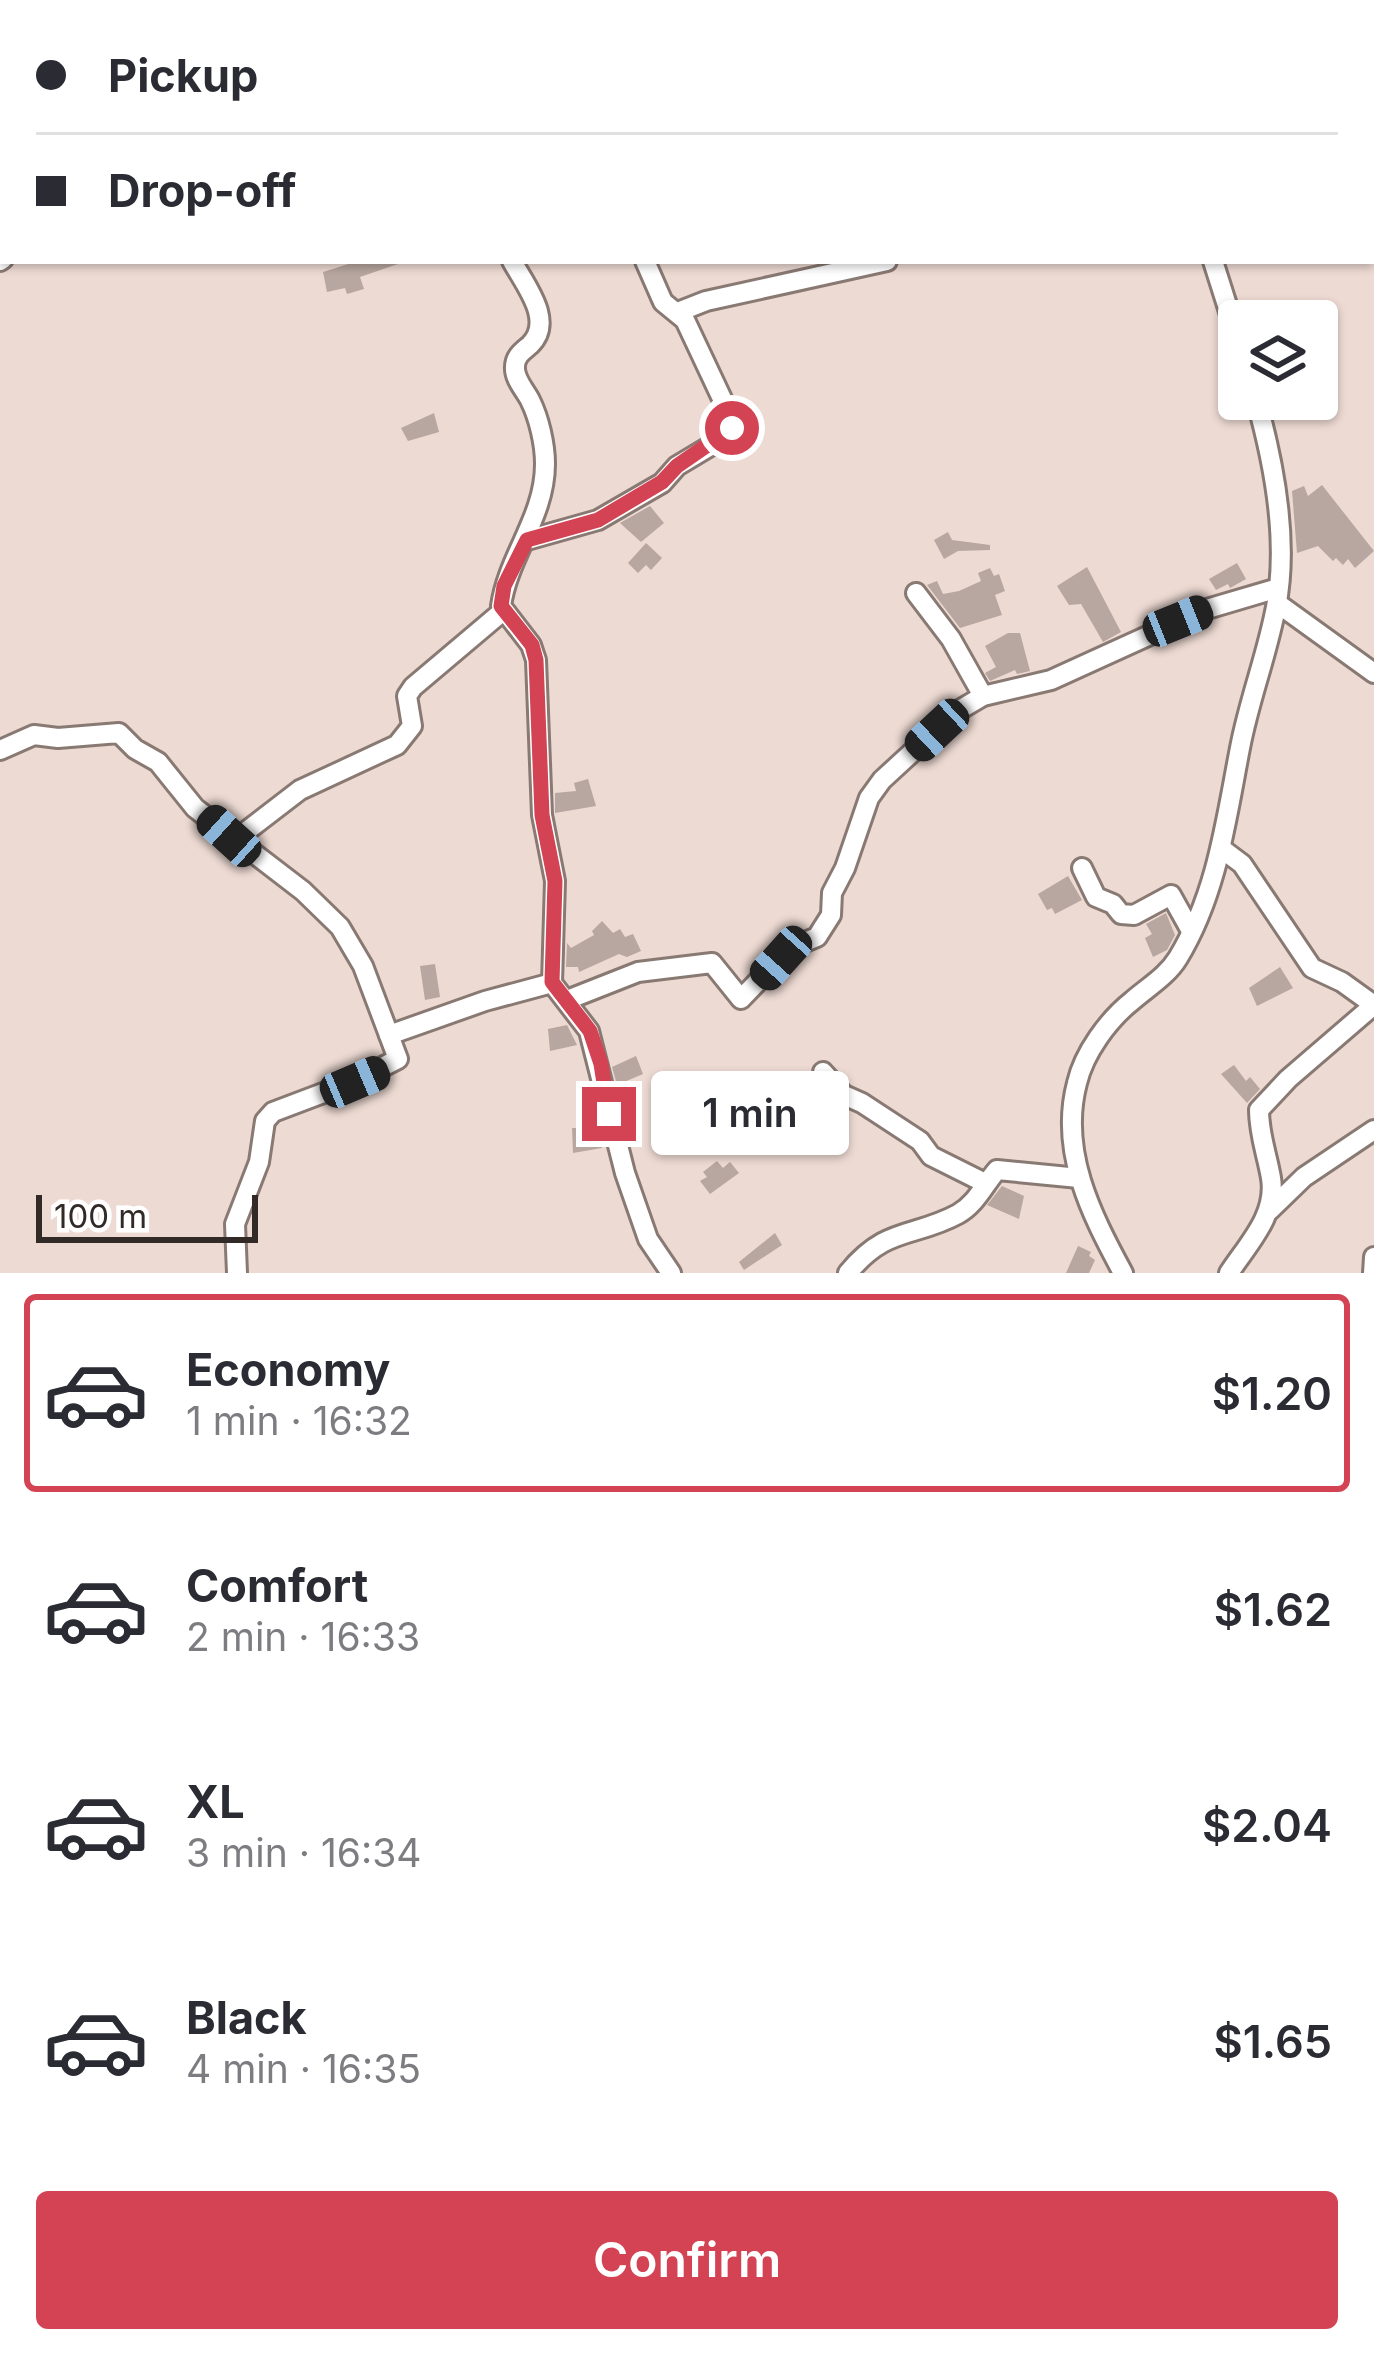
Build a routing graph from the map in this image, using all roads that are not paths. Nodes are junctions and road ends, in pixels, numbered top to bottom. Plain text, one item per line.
1 (514, 264) edge
2 (646, 264) edge
3 (873, 264) edge
4 (1214, 264) edge
5 (1225, 300) edge
6 (678, 312) junction
7 (1260, 420) edge
8 (527, 540) junction
9 (916, 593) dead end
10 (1278, 595) junction
11 (503, 611) junction
12 (1374, 674) edge
13 (983, 696) junction
14 (0, 750) edge
15 (236, 840) junction
16 (1222, 849) junction
17 (1082, 868) dead end
18 (1191, 932) junction
19 (552, 982) junction
20 (567, 1000) junction
21 (389, 1035) junction
22 (823, 1072) dead end
23 (1374, 1130) edge
24 (1079, 1178) junction
25 (985, 1183) junction
26 (1270, 1210) junction
27 (1374, 1257) edge
28 (237, 1273) edge
29 (671, 1273) edge
30 (848, 1273) edge
31 (1123, 1273) edge
32 (1229, 1273) edge
33 (1373, 1273) edge

1 - 8 street
2 - 6 street
3 - 6 street
4 - 5 street
6 - 8 street
7 - 10 street
8 - 11 street
9 - 13 street
10 - 12 street
10 - 13 street
10 - 16 street
11 - 15 street
11 - 19 street
13 - 20 street
14 - 15 street
15 - 21 street
16 - 18 street
16 - 26 street
17 - 18 street
18 - 24 street
19 - 20 street
19 - 21 street
20 - 29 street
21 - 28 street
22 - 25 street
23 - 26 street
24 - 25 street
24 - 31 street
25 - 30 street
26 - 32 street
27 - 33 street

